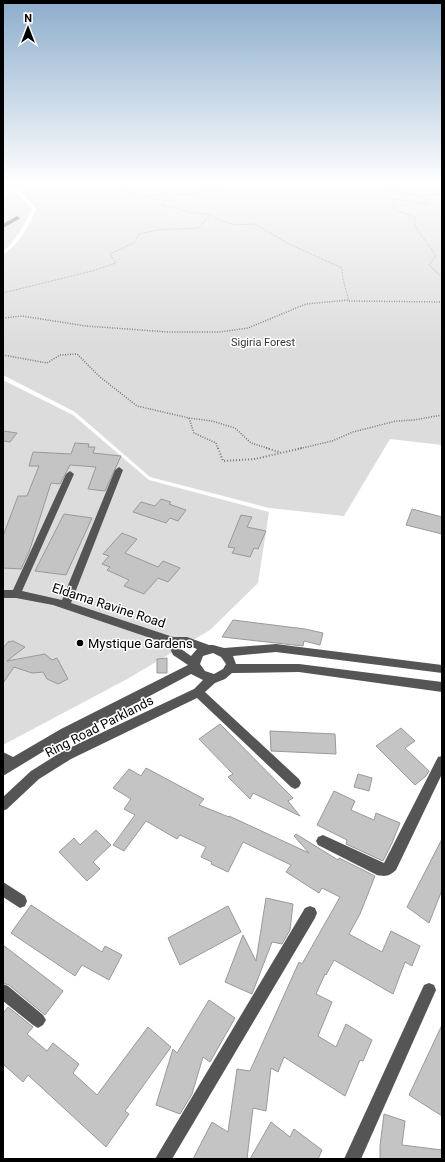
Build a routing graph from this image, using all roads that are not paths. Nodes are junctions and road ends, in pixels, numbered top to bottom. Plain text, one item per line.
1 (119, 470) dead end
2 (70, 474) dead end
3 (3, 594) edge
4 (16, 594) junction
5 (65, 605) junction
6 (173, 641) junction
7 (208, 650) junction
8 (224, 652) junction
9 (194, 665) junction
10 (230, 669) junction
11 (442, 669) edge
12 (212, 678) junction
13 (442, 687) edge
14 (198, 692) junction
15 (8, 760) edge
16 (442, 761) edge
17 (3, 771) edge
18 (294, 783) dead end
19 (3, 805) edge
20 (323, 841) dead end
21 (3, 889) edge
22 (20, 901) dead end
23 (310, 914) dead end
24 (429, 990) dead end
25 (3, 991) edge
26 (38, 1020) dead end
27 (163, 1159) edge
28 (352, 1159) edge

1 - 5 street
2 - 4 street
3 - 4 street, Eldama Ravine Road
4 - 5 street, Eldama Ravine Road
5 - 6 street, Eldama Ravine Road
6 - 7 street
6 - 9 street, Eldama Ravine Road
7 - 8 street
7 - 9 street
8 - 10 street
8 - 11 street
9 - 12 street
9 - 15 street, Ring Road Parklands
10 - 12 street
10 - 13 street
12 - 14 street, Ring Road Parklands
14 - 18 street
14 - 19 street, Ring Road Parklands
15 - 17 street, Ring Road Parklands
16 - 20 street
21 - 22 street
23 - 27 street
24 - 28 street
25 - 26 street

